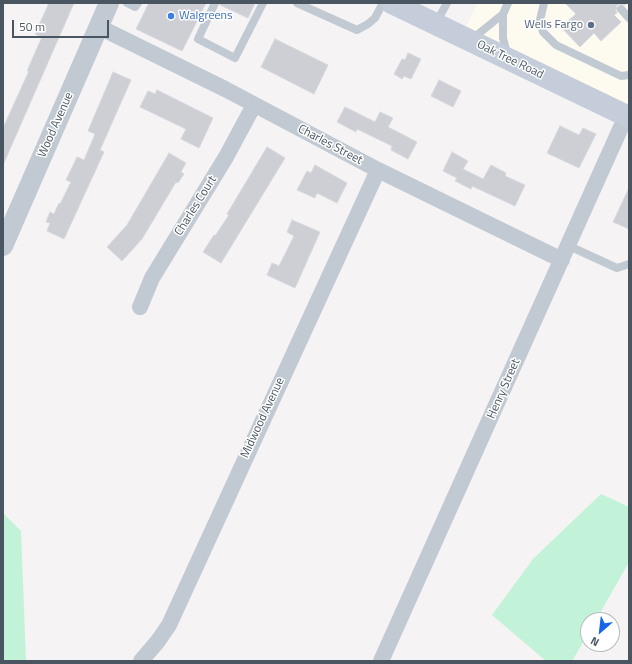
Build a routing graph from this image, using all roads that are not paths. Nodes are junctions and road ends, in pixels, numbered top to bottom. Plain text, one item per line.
1 (109, 3) edge
2 (127, 3) edge
3 (138, 3) edge
4 (215, 3) edge
5 (264, 3) edge
6 (297, 3) edge
7 (391, 3) edge
8 (447, 3) edge
9 (508, 3) edge
10 (544, 3) edge
11 (621, 9) dead end
12 (503, 14) junction
13 (629, 18) edge
14 (435, 24) junction
15 (99, 27) junction
16 (470, 41) junction
17 (508, 59) junction
18 (629, 75) edge
19 (254, 105) junction
20 (628, 117) edge
21 (378, 170) junction
22 (3, 246) edge
23 (566, 253) junction
24 (629, 264) edge
25 (140, 307) dead end
26 (141, 661) edge
27 (381, 661) edge

1 - 15 street, Wood Avenue
2 - 3 lane
4 - 5 lane
6 - 7 lane
7 - 14 main road, Oak Tree Road
8 - 14 lane
9 - 12 lane
10 - 18 lane
11 - 13 lane
12 - 16 lane
12 - 17 lane
14 - 16 main road, Oak Tree Road
15 - 19 street, Charles Street
15 - 22 street, Wood Avenue
16 - 17 main road, Oak Tree Road
17 - 20 main road, Oak Tree Road
19 - 21 street, Charles Street
19 - 25 street, Charles Court
20 - 23 street, Henry Street
21 - 23 street, Charles Street
21 - 26 street, Midwood Avenue
23 - 24 lane
23 - 27 street, Henry Street

